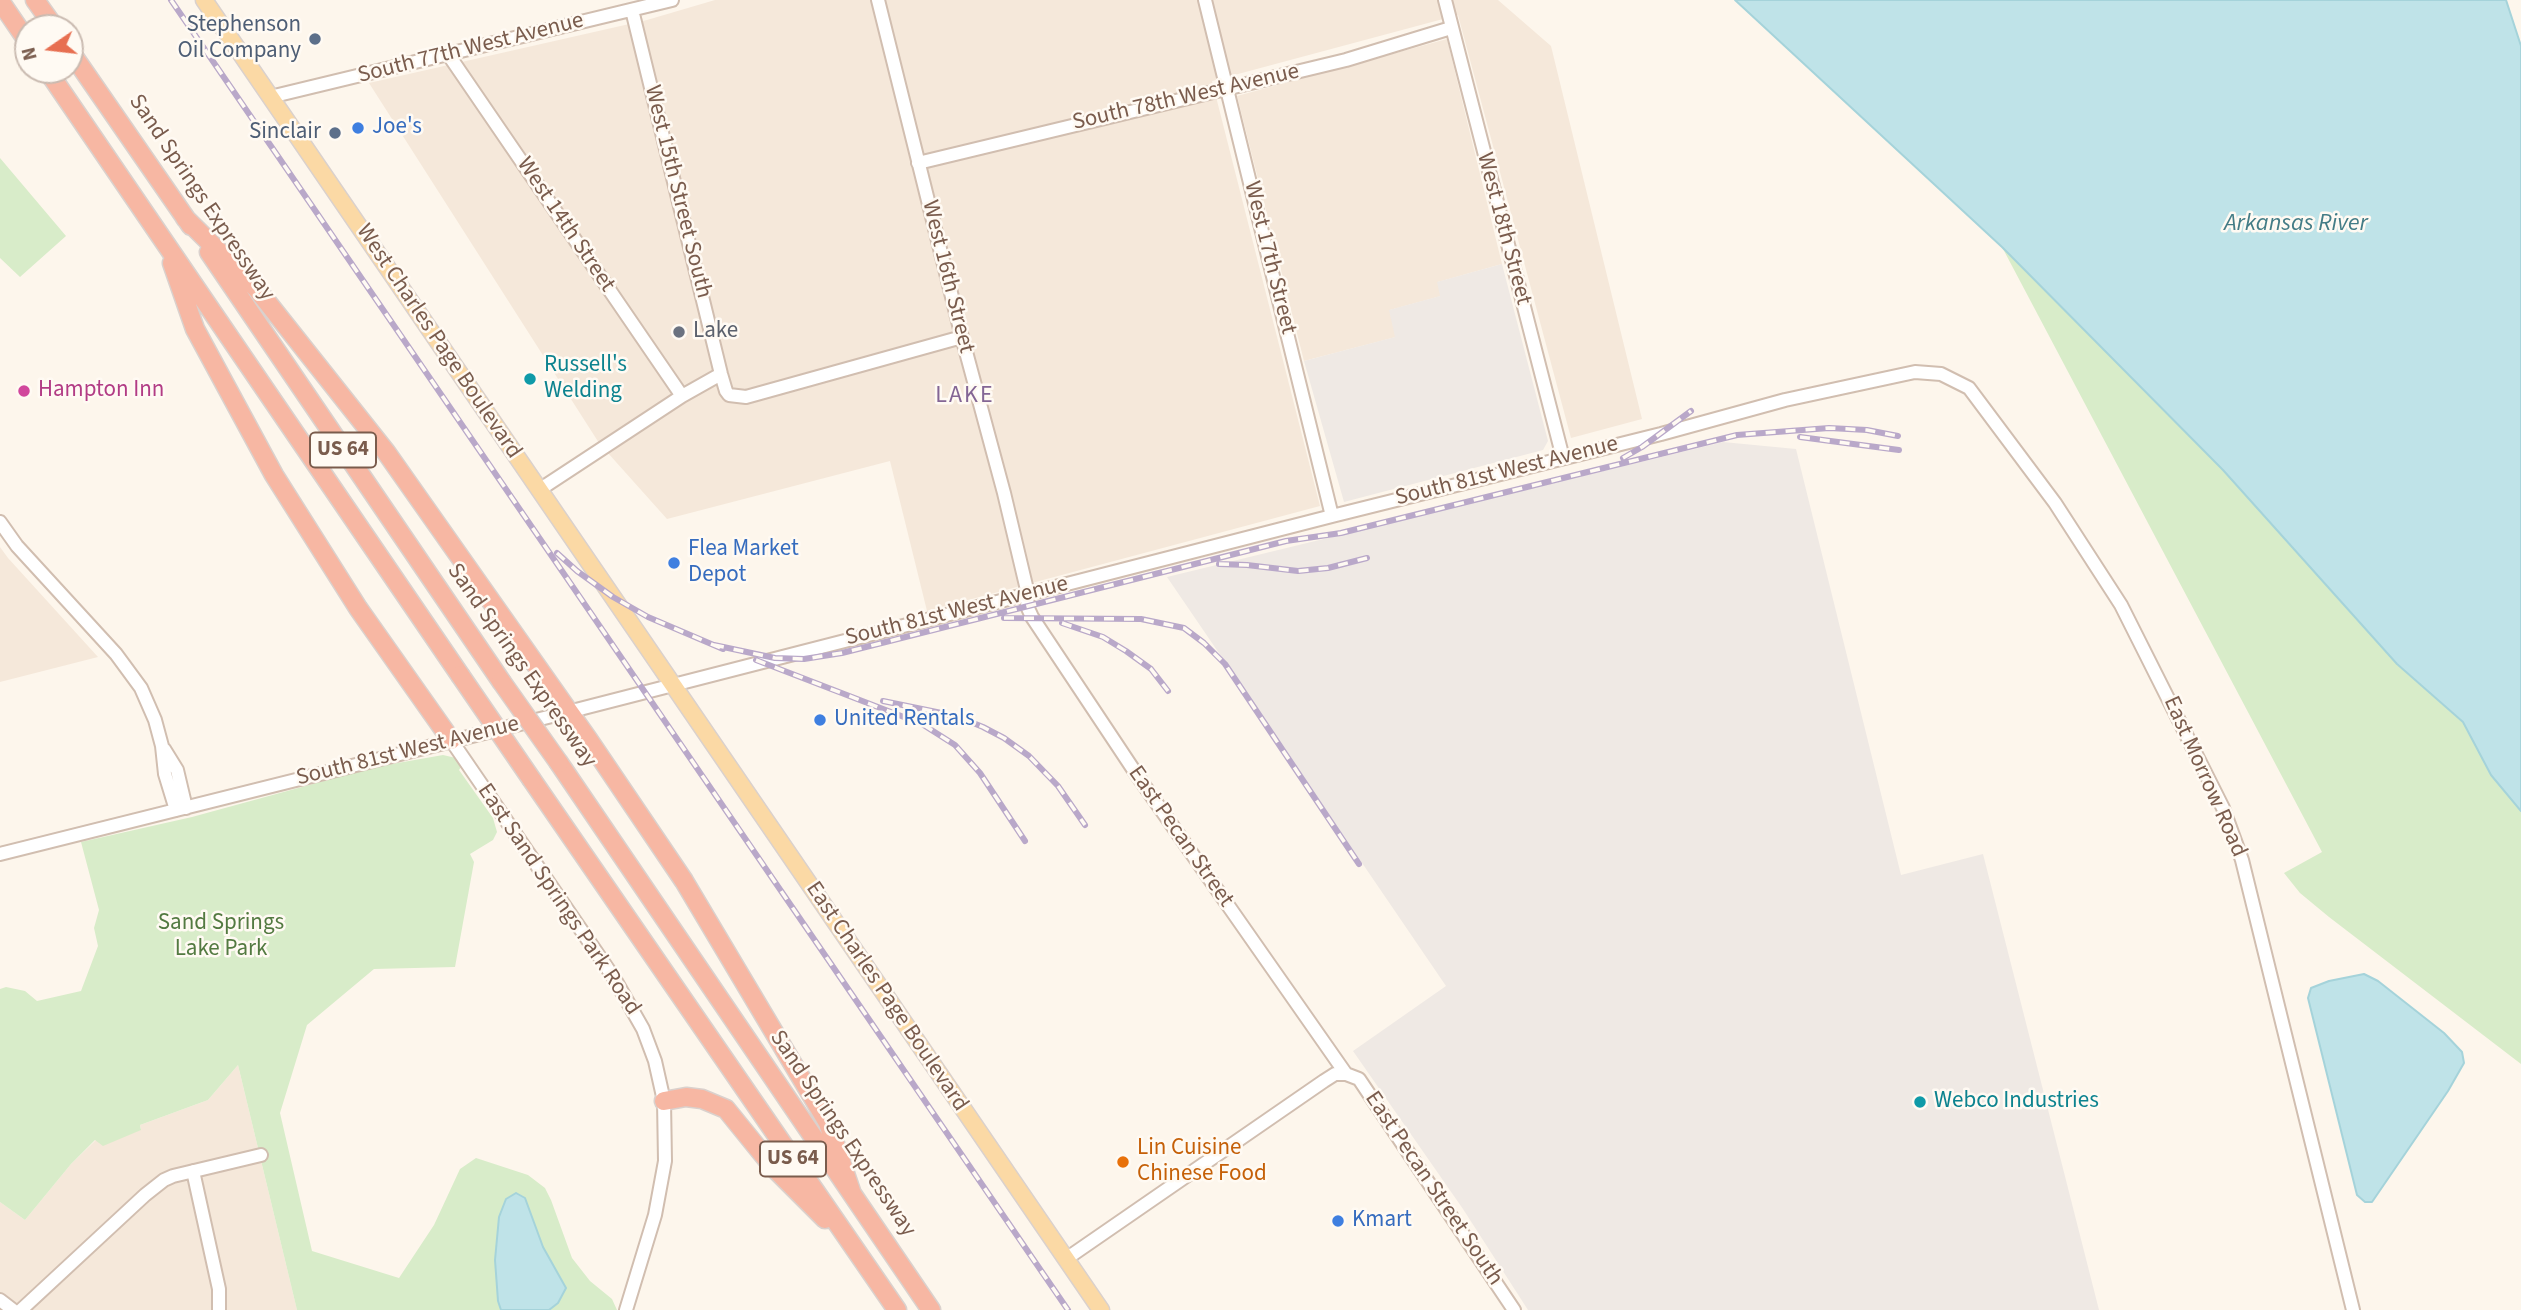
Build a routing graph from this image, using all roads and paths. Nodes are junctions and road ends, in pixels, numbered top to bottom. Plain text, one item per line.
1 (204, 0) edge
2 (672, 0) edge
3 (878, 0) edge
4 (1205, 0) edge
5 (1445, 0) edge
6 (0, 1) edge
7 (632, 10) junction
8 (14, 22) edge
9 (1451, 28) junction
10 (448, 54) junction
11 (84, 71) edge
12 (57, 84) edge
13 (1226, 87) junction
14 (270, 97) junction
15 (919, 163) junction
16 (185, 218) junction
17 (166, 243) junction
18 (962, 337) junction
19 (1915, 372) joint
20 (721, 374) junction
21 (682, 396) junction
22 (1563, 458) junction
23 (539, 490) junction
24 (1332, 516) junction
25 (0, 522) edge
26 (1028, 594) junction
27 (673, 683) junction
28 (568, 712) junction
29 (451, 740) junction
30 (181, 809) junction
31 (0, 854) edge
32 (1346, 1074) junction
33 (664, 1101) junction
34 (261, 1155) dead end
35 (193, 1171) junction
36 (851, 1191) junction
37 (856, 1249) junction
38 (1066, 1259) junction
39 (0, 1300) edge
40 (13, 1310) edge
41 (21, 1310) edge
42 (219, 1310) edge
43 (626, 1310) edge
44 (897, 1310) edge
45 (931, 1310) edge
46 (1101, 1310) edge
47 (1514, 1310) edge
48 (2353, 1310) edge

1 - 14 main road, West Charles Page Boulevard
2 - 7 street, South 77th West Avenue
3 - 15 street, West 16th Street
4 - 13 street, West 17th Street
5 - 9 street, West 18th Street
6 - 8 highway
7 - 10 street, South 77th West Avenue
7 - 20 street, West 15th Street South
9 - 13 street, South 78th West Avenue
9 - 22 street, West 18th Street
10 - 14 street, South 77th West Avenue
10 - 21 street, West 14th Street
11 - 16 highway, Sand Springs Expressway / US 64
12 - 17 highway, US 64
13 - 15 street, South 78th West Avenue
13 - 24 street, West 17th Street
14 - 23 main road, West Charles Page Boulevard
15 - 18 street, West 16th Street
16 - 28 highway
16 - 36 highway, Sand Springs Expressway / US 64, bridge
17 - 29 highway
17 - 37 highway, US 64, bridge
18 - 20 street
18 - 26 street, West 16th Street
19 - 22 street, South 81st West Avenue
19 - 48 street, East Morrow Road
20 - 21 street
21 - 23 street
22 - 24 street, South 81st West Avenue
23 - 27 main road, West Charles Page Boulevard
24 - 26 street, South 81st West Avenue
25 - 30 street
26 - 27 street, South 81st West Avenue
26 - 32 street, East Pecan Street
27 - 28 street, South 81st West Avenue
27 - 38 main road, East Charles Page Boulevard
28 - 29 street, South 81st West Avenue
28 - 36 highway
29 - 30 street, South 81st West Avenue
29 - 33 street, East Sand Springs Park Road
30 - 31 street, South 81st West Avenue
32 - 38 street
32 - 47 street, East Pecan Street South
33 - 37 highway
33 - 43 street, East Sand Springs Park Road
34 - 35 street
35 - 41 street
35 - 42 street
36 - 45 highway, Sand Springs Expressway / US 64
37 - 44 highway, US 64
38 - 46 main road, East Charles Page Boulevard
39 - 40 street

